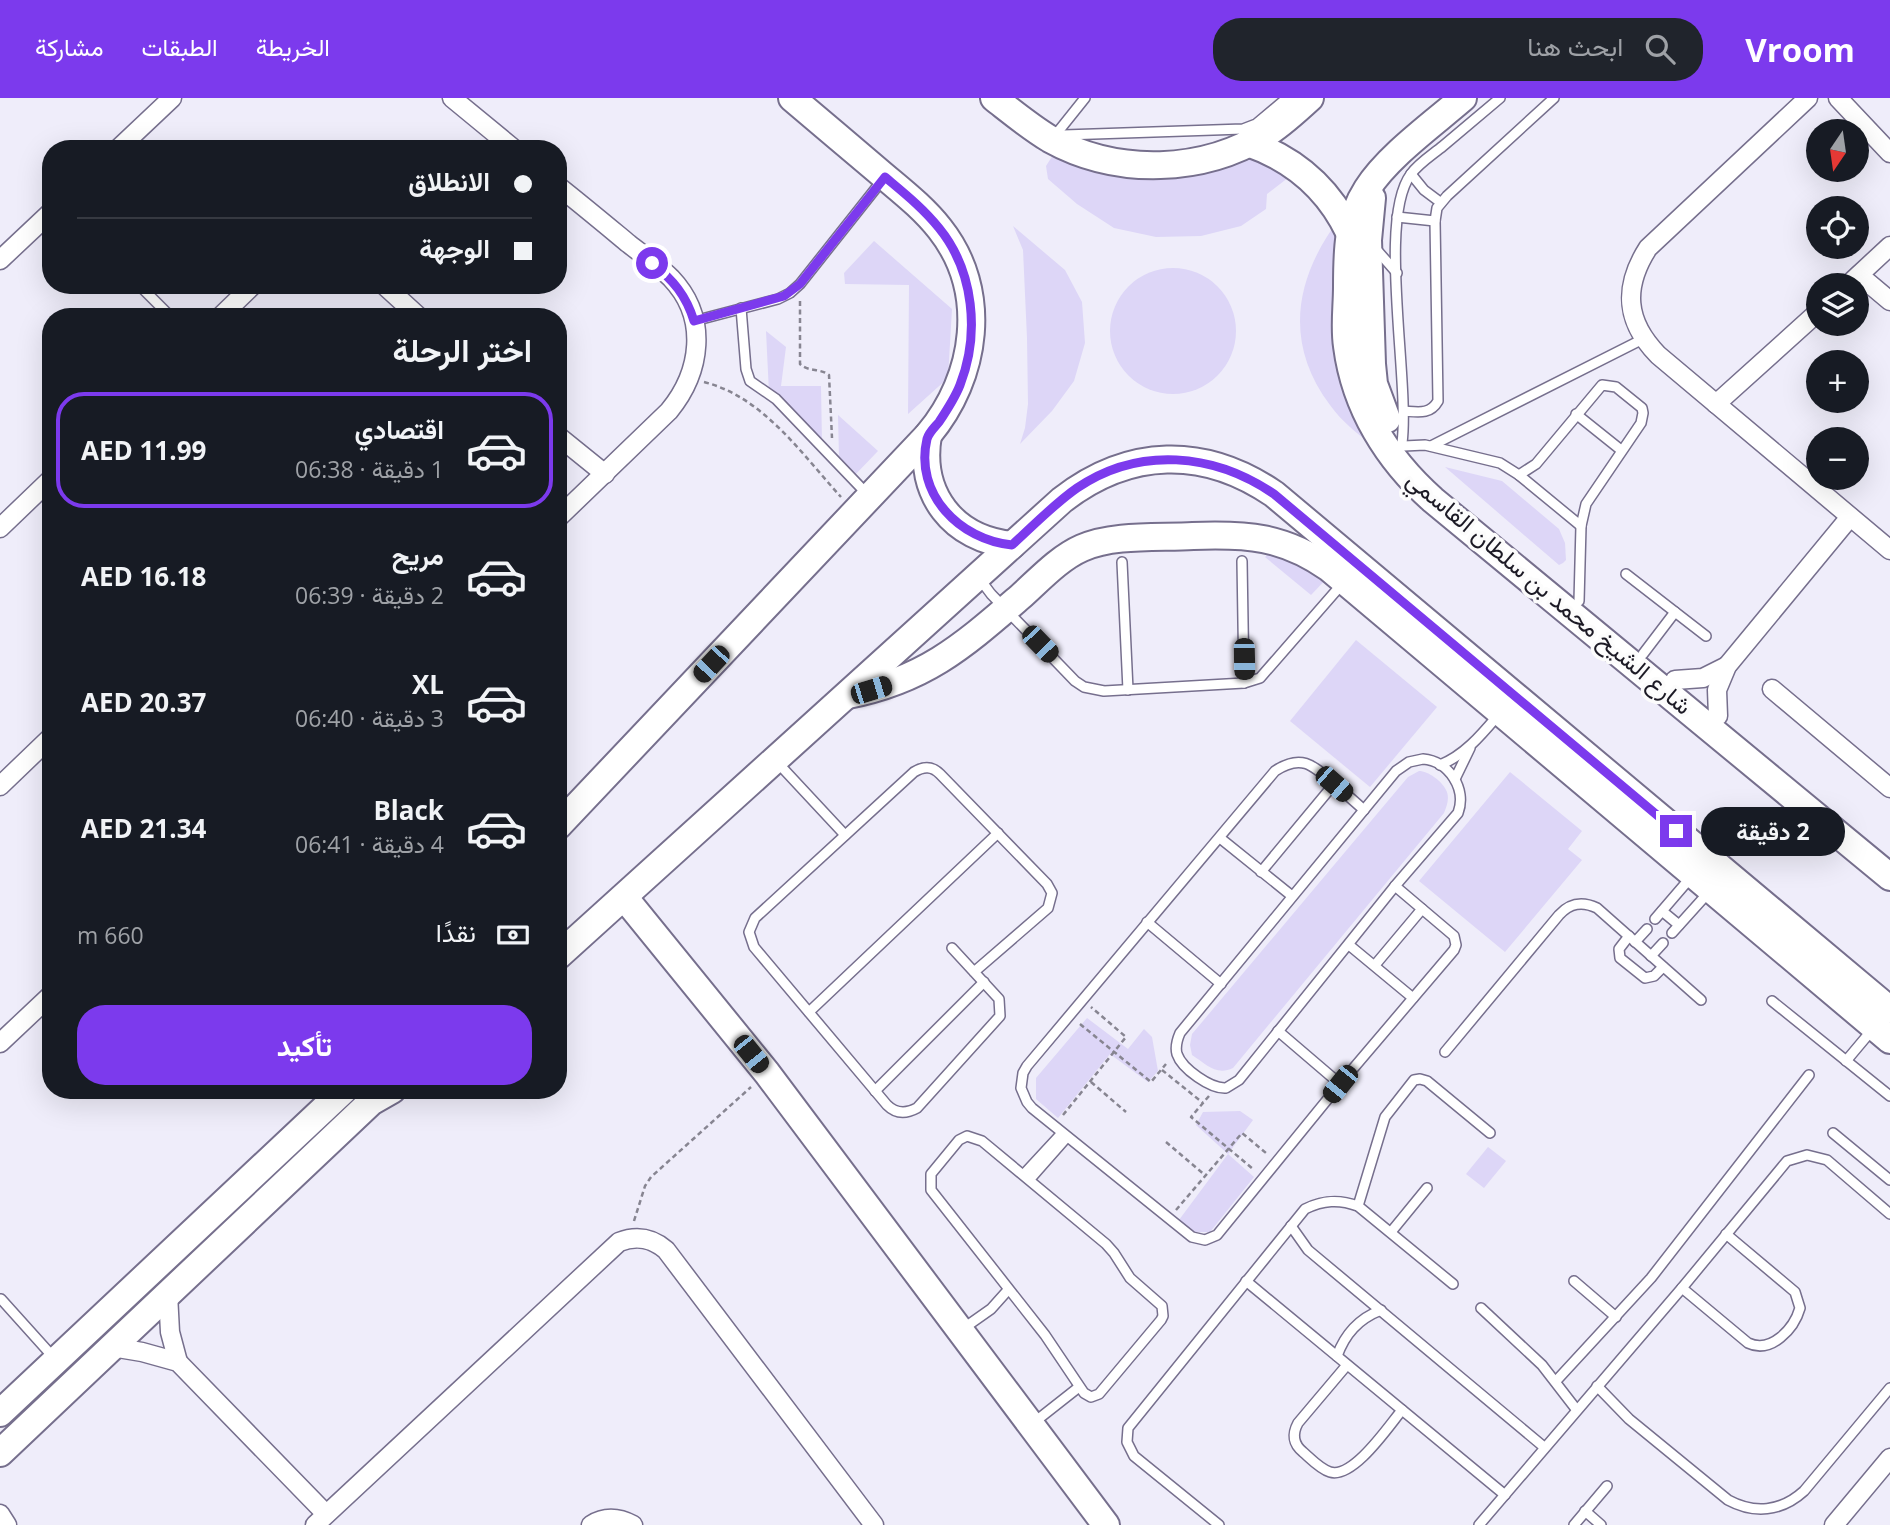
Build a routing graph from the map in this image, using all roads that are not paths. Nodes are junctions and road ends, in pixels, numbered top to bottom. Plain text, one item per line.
1 (172, 98) edge
2 (792, 98) edge
3 (994, 98) edge
4 (1085, 98) edge
5 (1287, 98) edge
6 (1310, 98) edge
7 (1463, 98) edge
8 (1500, 98) edge
9 (1554, 98) edge
10 (1808, 98) edge
11 (1838, 98) edge
12 (458, 100) edge
13 (1053, 138) junction
14 (128, 140) edge
15 (504, 140) edge
16 (1248, 143) junction
17 (1890, 153) edge
18 (1411, 174) junction
19 (885, 177) junction
20 (567, 193) edge
21 (1440, 202) junction
22 (1397, 217) junction
23 (42, 220) edge
24 (1435, 221) junction
25 (1359, 236) junction
26 (1890, 246) edge
27 (0, 260) edge
28 (1397, 272) junction
29 (1861, 273) edge
30 (1869, 289) edge
31 (148, 294) edge
32 (244, 294) edge
33 (394, 294) edge
34 (1890, 301) edge
35 (162, 308) edge
36 (229, 308) edge
37 (409, 308) edge
38 (741, 308) junction
39 (694, 321) junction
40 (1806, 323) edge
41 (1643, 340) junction
42 (1716, 404) junction
43 (1404, 411) junction
44 (1576, 414) junction
45 (928, 435) junction
46 (567, 443) edge
47 (1403, 445) junction
48 (1431, 446) junction
49 (1621, 450) junction
50 (604, 474) junction
51 (1519, 475) junction
52 (42, 488) edge
53 (862, 504) junction
54 (567, 509) edge
55 (1850, 516) junction
56 (1581, 526) junction
57 (0, 528) edge
58 (1012, 545) junction
59 (1890, 550) edge
60 (1242, 561) dead end
61 (1122, 562) dead end
62 (1626, 574) dead end
63 (1345, 581) junction
64 (986, 591) junction
65 (1578, 601) junction
66 (1675, 612) junction
67 (1706, 636) dead end
68 (1643, 654) junction
69 (1727, 666) junction
70 (1675, 680) junction
71 (1244, 683) junction
72 (1772, 689) dead end
73 (1128, 690) junction
74 (846, 695) junction
75 (1500, 713) junction
76 (1718, 716) junction
77 (1473, 744) junction
78 (42, 746) edge
79 (775, 760) junction
80 (1440, 765) junction
81 (1455, 779) junction
82 (1334, 784) junction
83 (0, 786) edge
84 (1890, 788) edge
85 (1806, 799) junction
86 (1364, 810) junction
87 (567, 815) edge
88 (998, 833) junction
89 (845, 835) junction
90 (1220, 838) junction
91 (1890, 860) edge
92 (1261, 872) junction
93 (1890, 877) edge
94 (1702, 882) junction
95 (1395, 886) junction
96 (1292, 896) junction
97 (624, 897) junction
98 (1422, 909) junction
99 (1662, 911) junction
100 (1655, 919) dead end
101 (1147, 922) junction
102 (1679, 925) junction
103 (1647, 929) dead end
104 (1672, 933) dead end
105 (1632, 939) junction
106 (1663, 943) dead end
107 (1349, 944) junction
108 (567, 948) edge
109 (952, 948) dead end
110 (1651, 956) junction
111 (1376, 965) junction
112 (1663, 967) junction
113 (974, 972) junction
114 (984, 982) junction
115 (1221, 984) junction
116 (1413, 998) junction
117 (1701, 1000) dead end
118 (1772, 1001) dead end
119 (42, 1003) edge
120 (809, 1012) junction
121 (1885, 1026) edge
122 (1278, 1031) junction
123 (0, 1043) edge
124 (1445, 1052) dead end
125 (1846, 1061) junction
126 (1809, 1075) dead end
127 (1340, 1084) junction
128 (875, 1091) junction
129 (1890, 1096) edge
130 (334, 1099) edge
131 (374, 1099) edge
132 (1061, 1132) junction
133 (1490, 1133) dead end
134 (1832, 1133) dead end
135 (1027, 1177) junction
136 (1890, 1180) edge
137 (1427, 1188) dead end
138 (1358, 1206) junction
139 (1890, 1214) edge
140 (1291, 1226) junction
141 (1391, 1232) junction
142 (1726, 1234) junction
143 (1246, 1281) junction
144 (1574, 1281) dead end
145 (1452, 1284) dead end
146 (1682, 1288) junction
147 (1009, 1290) junction
148 (168, 1294) junction
149 (1, 1299) edge
150 (1481, 1308) dead end
151 (1381, 1310) junction
152 (1616, 1317) junction
153 (959, 1331) junction
154 (112, 1347) junction
155 (1337, 1356) junction
156 (56, 1360) junction
157 (178, 1362) junction
158 (1348, 1365) junction
159 (1556, 1381) junction
160 (1597, 1386) junction
161 (1079, 1387) junction
162 (1890, 1388) edge
163 (1576, 1409) junction
164 (1402, 1410) junction
165 (0, 1413) edge
166 (1030, 1425) junction
167 (1544, 1447) junction
168 (0, 1453) edge
169 (1890, 1458) edge
170 (1606, 1486) dead end
171 (1505, 1495) junction
172 (1585, 1511) junction
173 (0, 1514) edge
174 (321, 1520) edge
175 (7, 1525) edge
176 (591, 1525) edge
177 (633, 1525) edge
178 (874, 1525) edge
179 (1105, 1525) edge
180 (1219, 1525) edge
181 (1479, 1525) edge
182 (1574, 1525) edge
183 (1601, 1525) edge
184 (1834, 1525) edge

1 - 14 street
2 - 19 main road
3 - 13 main road
4 - 13 lane
5 - 13 lane
6 - 16 main road
7 - 25 main road
8 - 18 lane
9 - 21 lane
10 - 41 street
11 - 17 street
12 - 15 street
13 - 16 main road
16 - 25 main road
18 - 21 lane
18 - 22 lane
19 - 38 lane
19 - 45 main road
20 - 39 street
21 - 24 lane
22 - 24 lane
22 - 28 lane
23 - 27 street
24 - 43 lane
25 - 28 lane
25 - 47 main road
25 - 85 main road, شارع الشيخ محمد بن سلطان القاسمي
26 - 29 street
28 - 43 lane
30 - 34 street
31 - 35 lane
32 - 36 street
33 - 37 street
38 - 39 lane
38 - 53 lane
39 - 50 street
40 - 42 street
41 - 42 street
41 - 48 lane
42 - 55 street
43 - 47 lane
44 - 49 lane
44 - 49 lane
44 - 51 lane
45 - 53 main road
45 - 58 main road
46 - 50 street
47 - 48 lane
47 - 65 main road
48 - 51 lane
49 - 56 lane
50 - 54 street
51 - 56 lane
52 - 57 street
53 - 87 main road
55 - 59 street
55 - 69 street
56 - 65 lane
58 - 64 main road
58 - 121 main road
60 - 71 lane
61 - 73 lane
62 - 66 lane
63 - 64 main road
63 - 71 lane
63 - 75 main road
64 - 73 lane
64 - 74 main road
64 - 74 main road
65 - 68 main road
66 - 67 lane
66 - 68 lane
68 - 70 main road
69 - 70 street
69 - 76 street
70 - 76 main road
71 - 73 lane
72 - 84 street
74 - 79 main road
75 - 77 lane
75 - 94 main road
76 - 85 main road
77 - 80 lane
77 - 81 lane
78 - 83 street
79 - 89 lane
79 - 97 main road
80 - 81 lane
80 - 86 lane
81 - 95 lane
82 - 86 lane
82 - 90 lane
82 - 92 lane
85 - 91 main road
85 - 93 main road, شارع الشيخ محمد بن سلطان القاسمي
86 - 96 lane
88 - 89 lane
88 - 113 lane
88 - 120 lane
89 - 120 lane
90 - 92 lane
90 - 101 lane
92 - 96 lane
94 - 99 lane
94 - 102 lane
94 - 121 main road
95 - 98 lane
95 - 107 lane
96 - 115 lane
97 - 108 main road
97 - 153 main road
98 - 111 lane
98 - 116 lane
99 - 100 lane
99 - 102 lane
101 - 115 lane
101 - 132 lane
102 - 104 lane
103 - 105 lane
105 - 110 lane
105 - 112 lane
105 - 124 lane
106 - 110 lane
107 - 111 lane
107 - 122 lane
109 - 113 lane
110 - 112 lane
111 - 116 lane
112 - 117 lane
113 - 114 lane
114 - 128 lane
114 - 128 lane
115 - 122 lane
116 - 127 lane
118 - 125 lane
119 - 123 street
120 - 128 lane
121 - 125 lane
122 - 127 lane
125 - 129 lane
126 - 152 lane
127 - 132 lane
130 - 156 main road
131 - 148 main road
132 - 135 lane
133 - 138 lane
134 - 136 lane
135 - 147 lane
135 - 161 lane
137 - 141 lane
138 - 140 lane
138 - 141 lane
139 - 142 lane
140 - 143 lane
140 - 151 lane
141 - 145 lane
142 - 146 lane
142 - 146 lane
143 - 155 lane
143 - 180 lane
144 - 152 lane
146 - 160 lane
147 - 153 lane
147 - 161 lane
148 - 154 main road
148 - 157 street
149 - 156 lane
150 - 159 lane
151 - 155 lane
151 - 167 lane
152 - 159 lane
153 - 166 main road
154 - 157 street
154 - 168 main road
155 - 158 lane
156 - 165 main road
157 - 174 street
158 - 164 lane
158 - 164 lane
159 - 163 lane
160 - 162 lane
160 - 163 lane
161 - 166 lane
163 - 167 lane
164 - 171 lane
166 - 179 main road
167 - 171 lane
169 - 184 street
170 - 172 lane
171 - 181 lane
172 - 182 lane
172 - 183 lane
173 - 175 street
174 - 178 street
176 - 177 street

